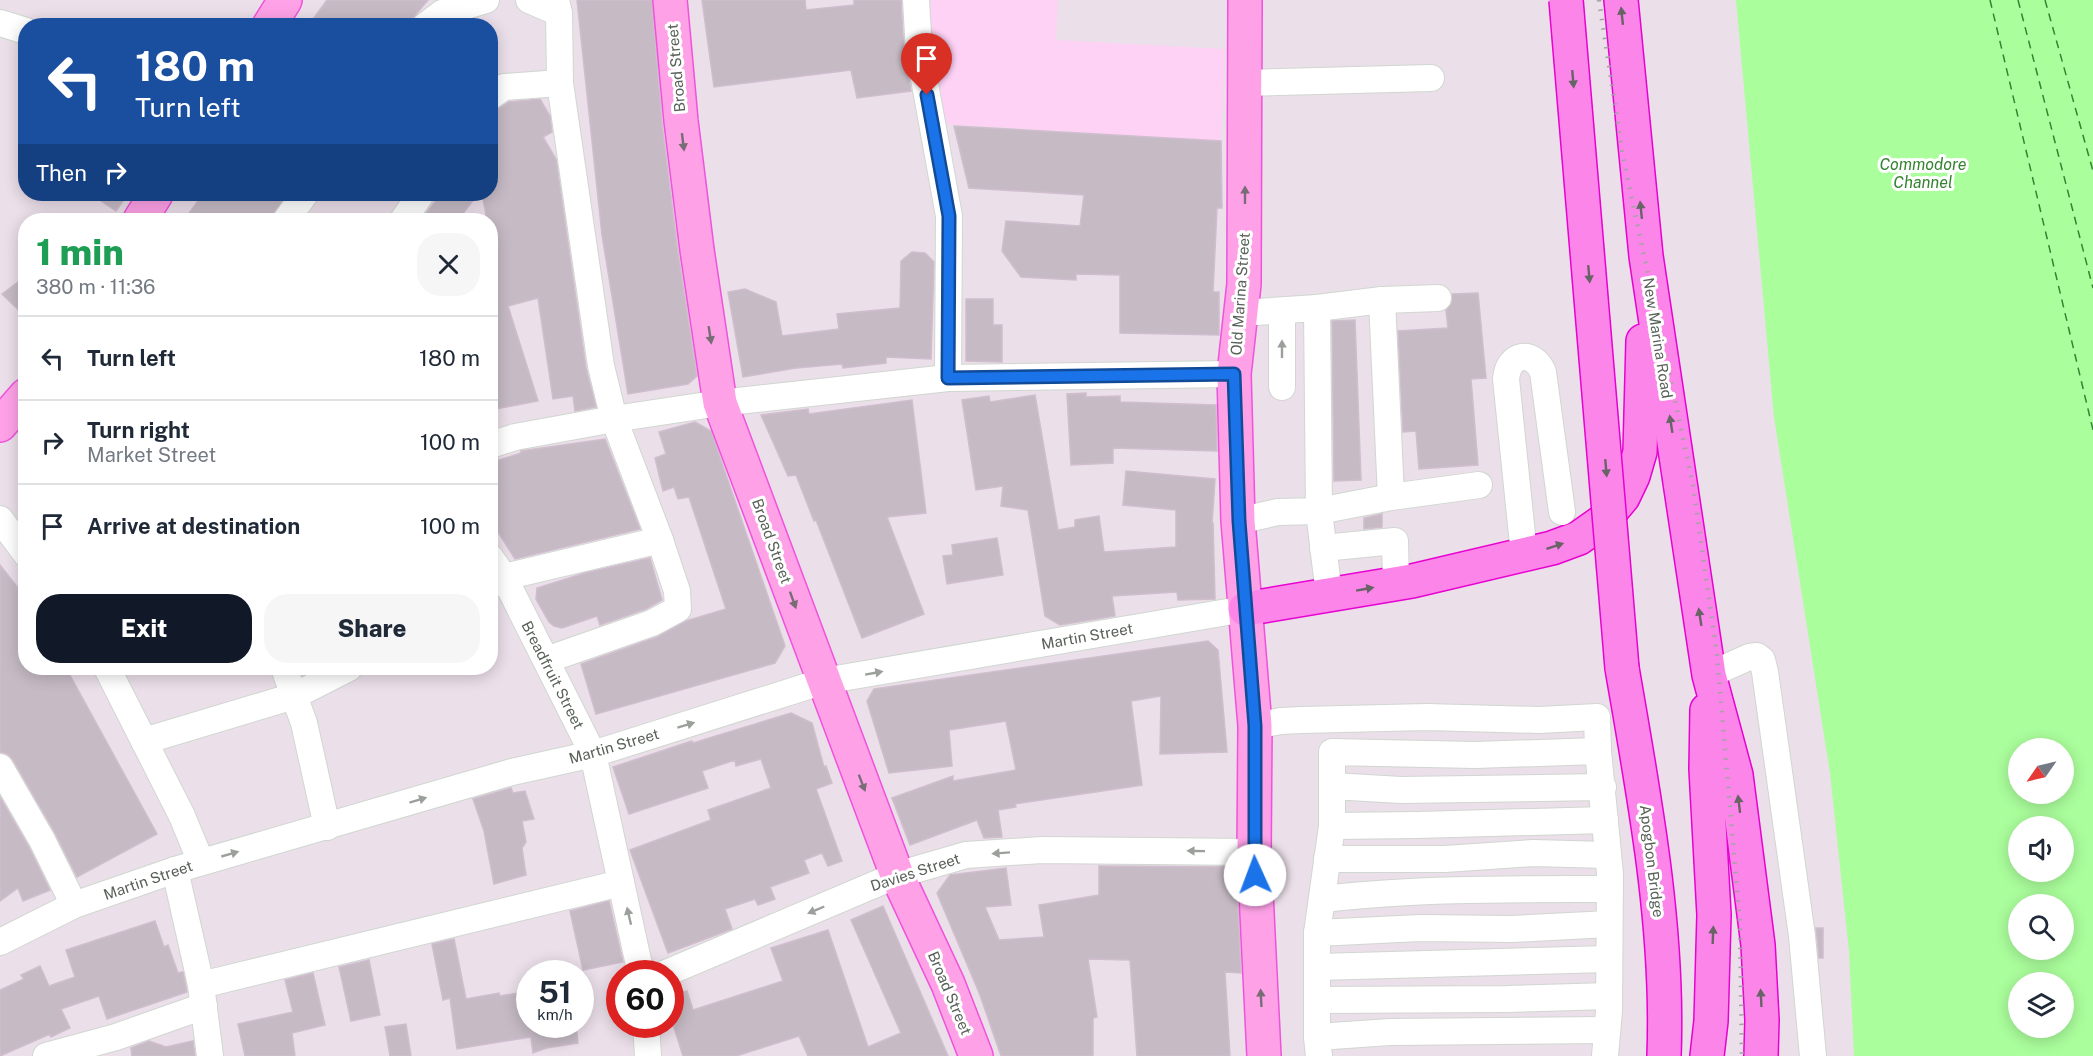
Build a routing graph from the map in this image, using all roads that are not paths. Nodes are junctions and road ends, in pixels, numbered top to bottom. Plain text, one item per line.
1 (285, 0) edge
2 (486, 0) edge
3 (529, 0) edge
4 (670, 0) edge
5 (916, 0) edge
6 (1245, 0) edge
7 (1566, 0) edge
8 (1621, 0) edge
9 (558, 6) edge
10 (274, 18) edge
11 (435, 18) edge
12 (0, 23) edge
13 (18, 29) edge
14 (1431, 78) dead end
15 (1246, 82) junction
16 (560, 83) junction
17 (498, 91) edge
18 (1646, 256) junction
19 (1438, 298) dead end
20 (1382, 300) junction
21 (1317, 308) junction
22 (1282, 310) junction
23 (1241, 313) junction
24 (1234, 374) junction
25 (948, 378) junction
26 (1282, 387) dead end
27 (720, 403) junction
28 (18, 404) edge
29 (614, 419) junction
30 (0, 425) edge
31 (498, 442) edge
32 (1479, 485) dead end
33 (1391, 497) junction
34 (1319, 511) junction
35 (1562, 512) dead end
36 (0, 519) edge
37 (1239, 521) junction
38 (660, 540) junction
39 (18, 543) edge
40 (1323, 548) junction
41 (1524, 554) junction
42 (498, 572) edge
43 (498, 578) edge
44 (1396, 584) junction
45 (1329, 595) junction
46 (1245, 609) junction
47 (546, 660) junction
48 (1622, 668) junction
49 (111, 675) edge
50 (286, 675) edge
51 (335, 675) edge
52 (1709, 675) junction
53 (824, 681) junction
54 (294, 696) junction
55 (1255, 726) junction
56 (144, 741) junction
57 (1598, 751) junction
58 (592, 754) junction
59 (0, 767) edge
60 (1332, 786) junction
61 (1603, 787) junction
62 (1605, 820) junction
63 (1332, 826) junction
64 (327, 827) junction
65 (1254, 852) junction
66 (1608, 855) junction
67 (1327, 859) junction
68 (201, 862) junction
69 (175, 870) junction
70 (897, 875) junction
71 (621, 882) junction
72 (1610, 889) junction
73 (1322, 899) junction
74 (74, 905) junction
75 (1610, 924) junction
76 (1317, 933) junction
77 (0, 942) edge
78 (1609, 959) junction
79 (638, 960) edge
80 (684, 966) edge
81 (1318, 967) junction
82 (203, 995) junction
83 (1609, 996) junction
84 (1318, 1000) junction
85 (1607, 1030) junction
86 (647, 1038) edge
87 (1318, 1047) edge
88 (46, 1056) edge
89 (210, 1056) edge
90 (648, 1056) edge
91 (976, 1056) edge
92 (1264, 1056) edge
93 (1605, 1056) edge
94 (1644, 1056) edge
95 (1664, 1056) edge
96 (1707, 1056) edge
97 (1761, 1056) edge
98 (1813, 1056) edge

1 - 10 main road
2 - 11 street
3 - 9 street
4 -> 27 main road, Broad Street
5 - 25 street
6 - 15 main road, Old Marina Street
7 -> 48 highway, bridge
18 -> 8 highway, New Marina Road
9 - 16 street
12 - 13 street
14 - 15 street
23 -> 15 main road, Old Marina Street
16 - 17 street
16 - 29 street
41 -> 18 highway
52 -> 18 highway, New Marina Road
19 - 20 street
20 - 21 street
20 - 33 street
21 - 22 street
21 - 34 street
22 - 23 street
26 -> 22 street
23 - 24 main road, Old Marina Street
24 - 25 street
24 - 37 main road, Old Marina Street
25 - 27 street
27 - 29 street
27 -> 53 main road, Broad Street
28 - 30 main road
29 - 31 street
29 - 38 street
32 - 33 street
33 - 34 street
34 - 37 street
34 - 40 street
35 - 41 street
36 - 39 street
37 - 46 main road, Old Marina Street
38 - 42 street
38 - 47 street
40 - 44 street
40 - 45 street
41 - 44 highway
43 - 47 street, Breadfruit Street
45 -> 44 highway
45 - 46 highway
53 -> 46 street, Martin Street
46 - 55 main road, Old Marina Street
47 - 58 street, Breadfruit Street
48 - 94 highway
48 - 95 highway, Apogbon Bridge
49 - 56 street
50 - 54 street
51 - 54 street
96 -> 52 highway
97 -> 52 highway
52 - 98 street
58 -> 53 street, Martin Street
53 -> 70 main road, Broad Street
54 - 56 street
54 - 64 street
55 - 57 street
55 - 65 main road, Old Marina Street
56 - 68 street
57 - 60 street
57 - 61 street
64 -> 58 street, Martin Street
58 - 71 street, Breadfruit Street
59 - 74 street
60 - 61 street
60 - 63 street
61 - 62 street
62 - 63 street
62 - 66 street
63 - 67 street
68 -> 64 street, Martin Street
65 -> 70 street, Davies Street
92 -> 65 main road, Old Marina Street
66 - 67 street
66 - 72 street
67 - 73 street
68 - 69 street, Martin Street
69 - 74 street, Martin Street
69 - 82 street
70 -> 80 street, Davies Street
70 - 91 main road, Broad Street
79 -> 71 street, Breadfruit Street
71 - 82 street
72 - 73 street
72 - 75 street
73 - 76 street
74 - 77 street, Martin Street
75 - 76 street
75 - 78 street
76 - 81 street
78 - 81 street
78 - 83 street
81 - 84 street
82 - 88 street
82 - 89 street
83 - 84 street
83 - 85 street
84 - 87 street
85 - 87 street
85 - 93 street
86 - 90 street

